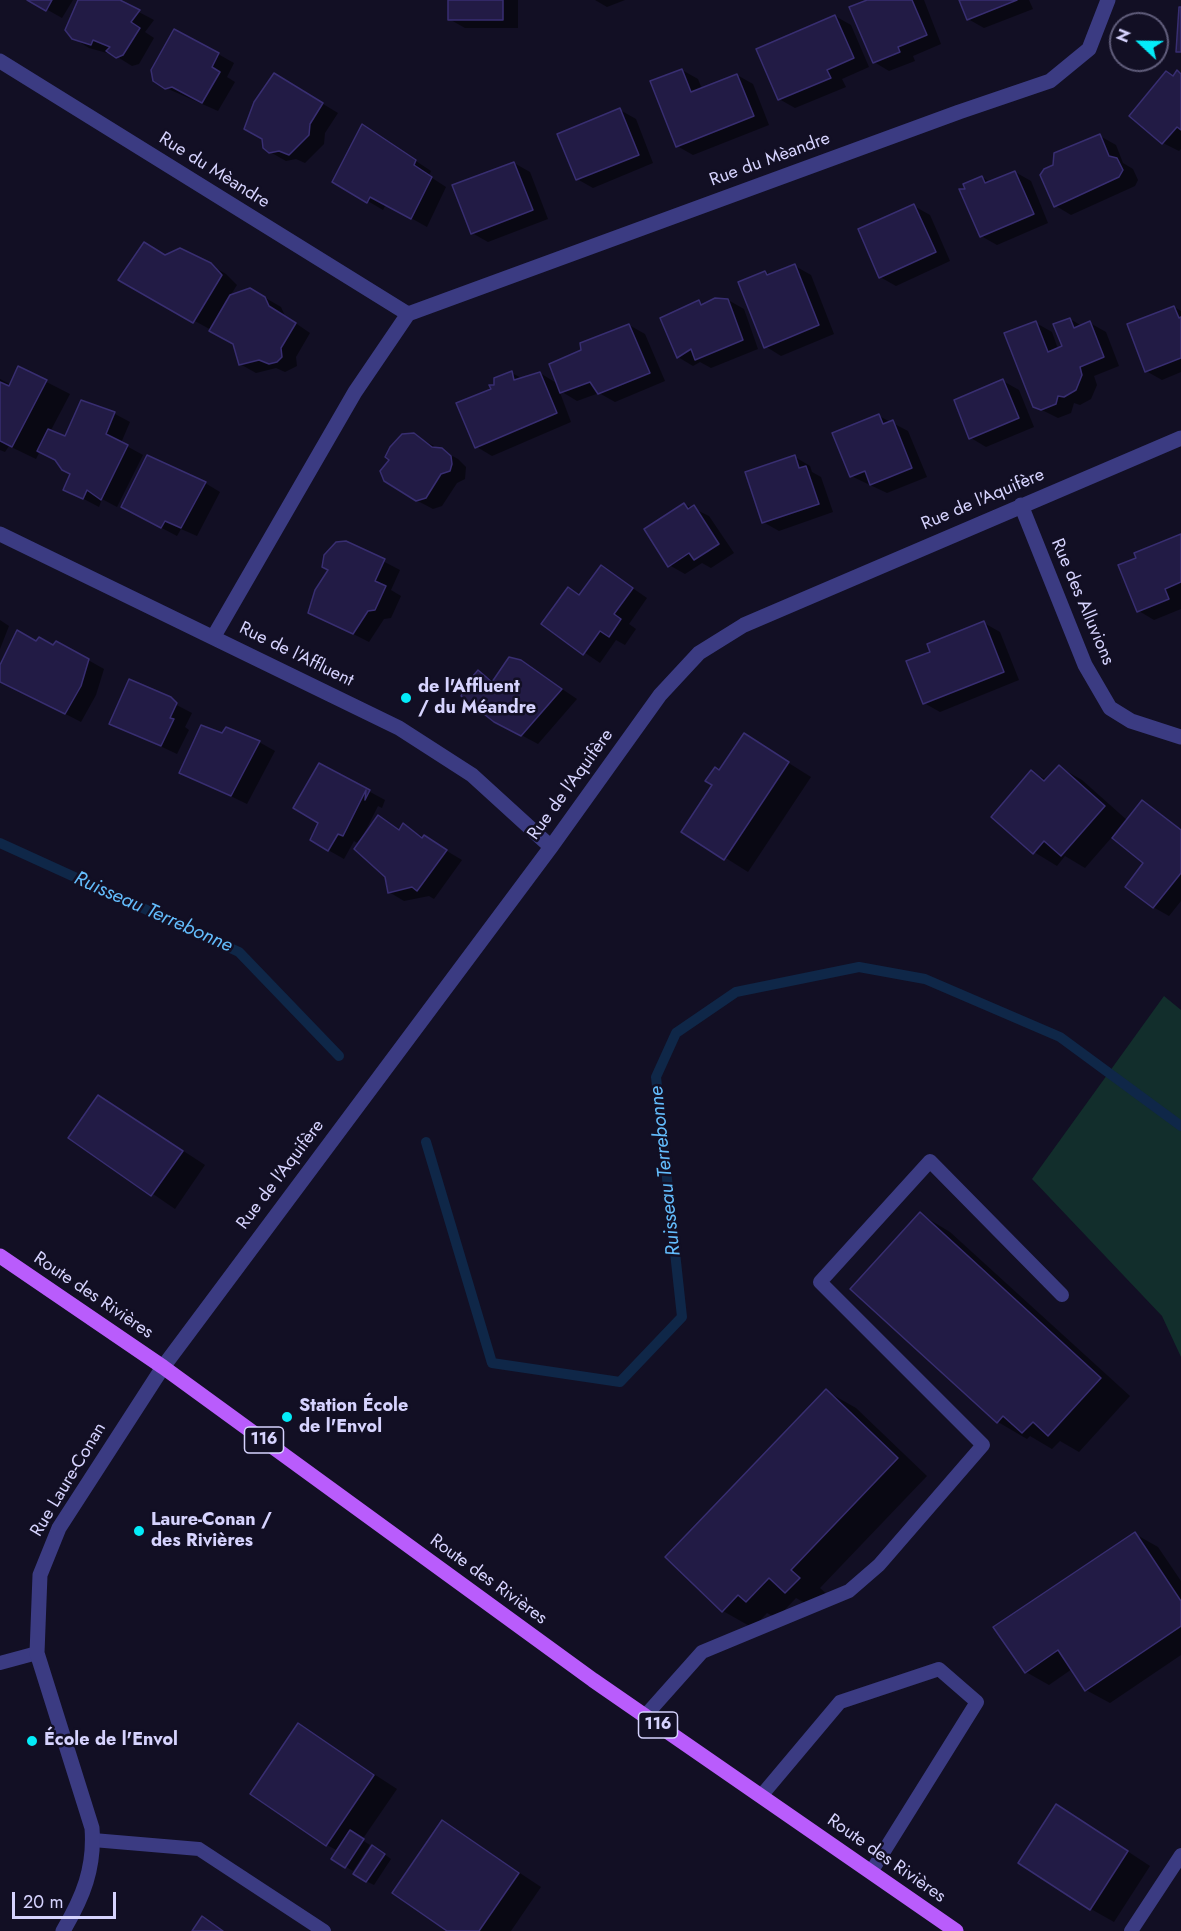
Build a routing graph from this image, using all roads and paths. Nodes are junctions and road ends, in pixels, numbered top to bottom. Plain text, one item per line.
1 (1108, 0) edge
2 (0, 61) edge
3 (408, 314) junction
4 (1181, 438) edge
5 (1021, 505) junction
6 (0, 534) edge
7 (214, 636) junction
8 (1181, 737) edge
9 (551, 847) junction
10 (0, 1256) edge
11 (1062, 1295) dead end
12 (163, 1366) junction
13 (37, 1653) junction
14 (0, 1663) edge
15 (645, 1716) junction
16 (760, 1796) junction
17 (93, 1840) junction
18 (1181, 1855) edge
19 (871, 1872) junction
20 (63, 1931) edge
21 (324, 1931) edge
22 (956, 1931) edge
23 (1131, 1931) edge

1 - 3 street, Rue du Mèandre
2 - 3 street, Rue du Mèandre
3 - 7 street
4 - 5 street, Rue de l'Aquifère
5 - 8 street, Rue des Alluvions
5 - 9 street, Rue de l'Aquifère
6 - 7 street, Rue de l'Affluent
7 - 9 street, Rue de l'Affluent
9 - 12 street, Rue de l'Aquifère
10 - 12 main road, Route des Rivières / 116
11 - 15 lane
12 - 13 street, Rue Laure-Conan
12 - 15 main road, Route des Rivières / 116
13 - 14 lane
13 - 17 street, Rue Laure-Conan
15 - 16 main road, Route des Rivières / 116
16 - 19 main road, Route des Rivières / 116
16 - 19 lane
17 - 20 street, Rue Laure-Conan
17 - 21 lane
18 - 23 lane
19 - 22 main road, Route des Rivières / 116

